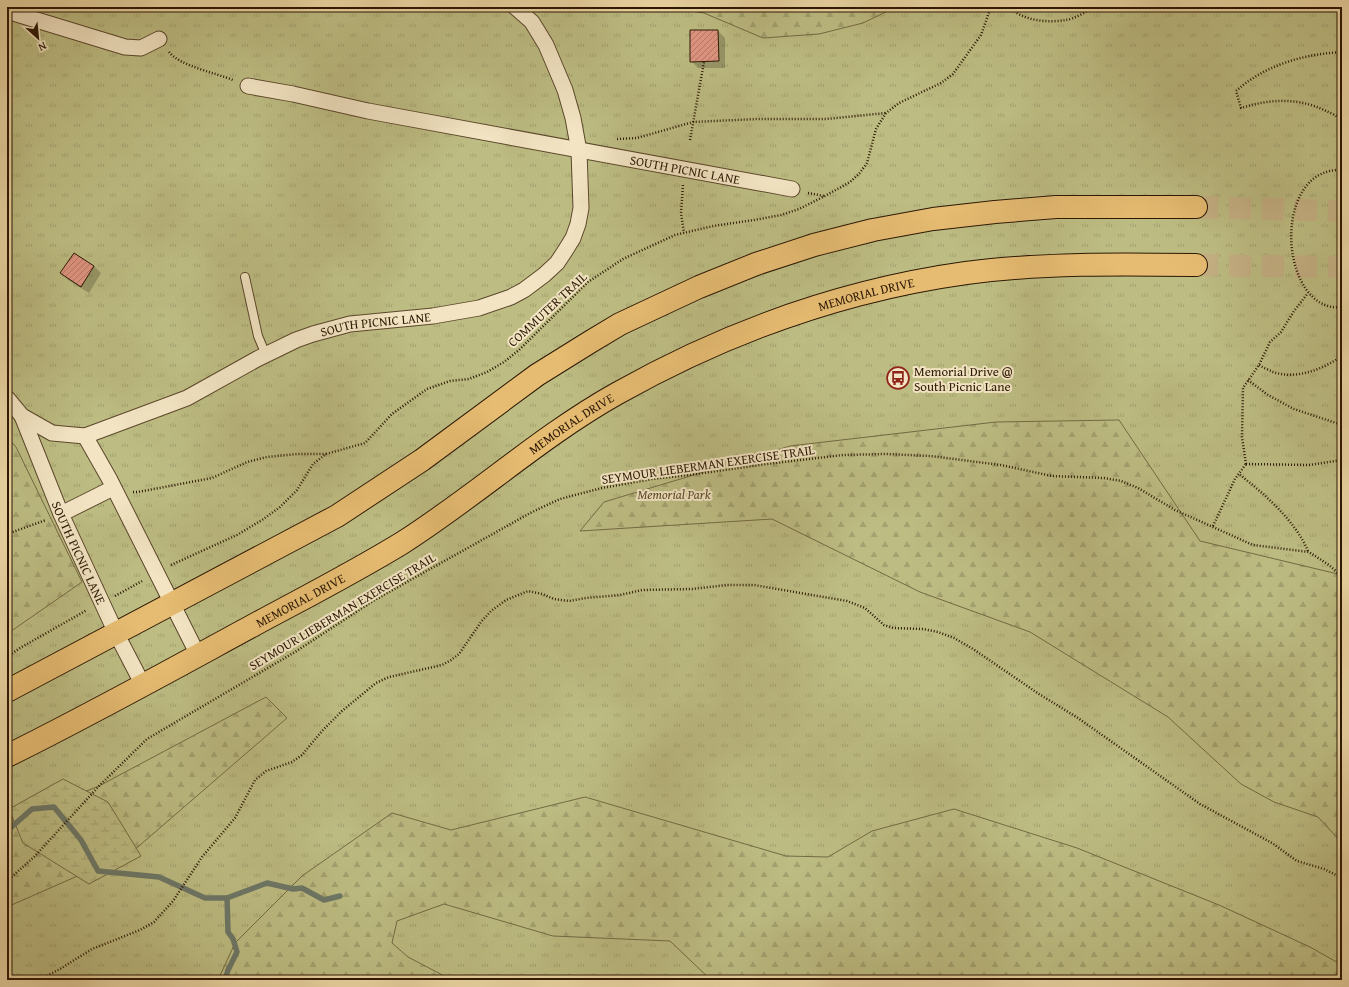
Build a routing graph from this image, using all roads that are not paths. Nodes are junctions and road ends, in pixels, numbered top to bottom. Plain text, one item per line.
1 (516, 7) edge
2 (7, 10) edge
3 (159, 39) road end
4 (248, 86) road end
5 (579, 151) junction
6 (792, 189) dead end
7 (1196, 208) tunnel mouth
8 (1196, 264) tunnel mouth
9 (245, 277) dead end
10 (266, 355) junction
11 (7, 398) edge
12 (22, 416) junction
13 (85, 436) junction
14 (113, 488) junction
15 (61, 514) junction
16 (171, 603) junction
17 (116, 633) junction
18 (198, 655) junction
19 (143, 684) junction
20 (7, 690) edge
21 (7, 756) edge

1 - 5 street, SOUTH PICNIC LANE
2 - 3 street
4 - 5 street, SOUTH PICNIC LANE
5 - 6 street, SOUTH PICNIC LANE
5 - 10 street, SOUTH PICNIC LANE
7 - 16 main road
8 - 18 main road, MEMORIAL DRIVE
9 - 10 lane
10 - 13 street, SOUTH PICNIC LANE
11 - 12 street, SOUTH PICNIC LANE
12 - 13 street, SOUTH PICNIC LANE
12 - 15 street, SOUTH PICNIC LANE
13 - 14 street
14 - 15 street
14 - 16 street
15 - 17 street, SOUTH PICNIC LANE
16 - 17 main road
16 - 18 street
17 - 19 street, SOUTH PICNIC LANE
17 - 20 main road
18 - 19 main road, MEMORIAL DRIVE
19 - 21 main road, MEMORIAL DRIVE

